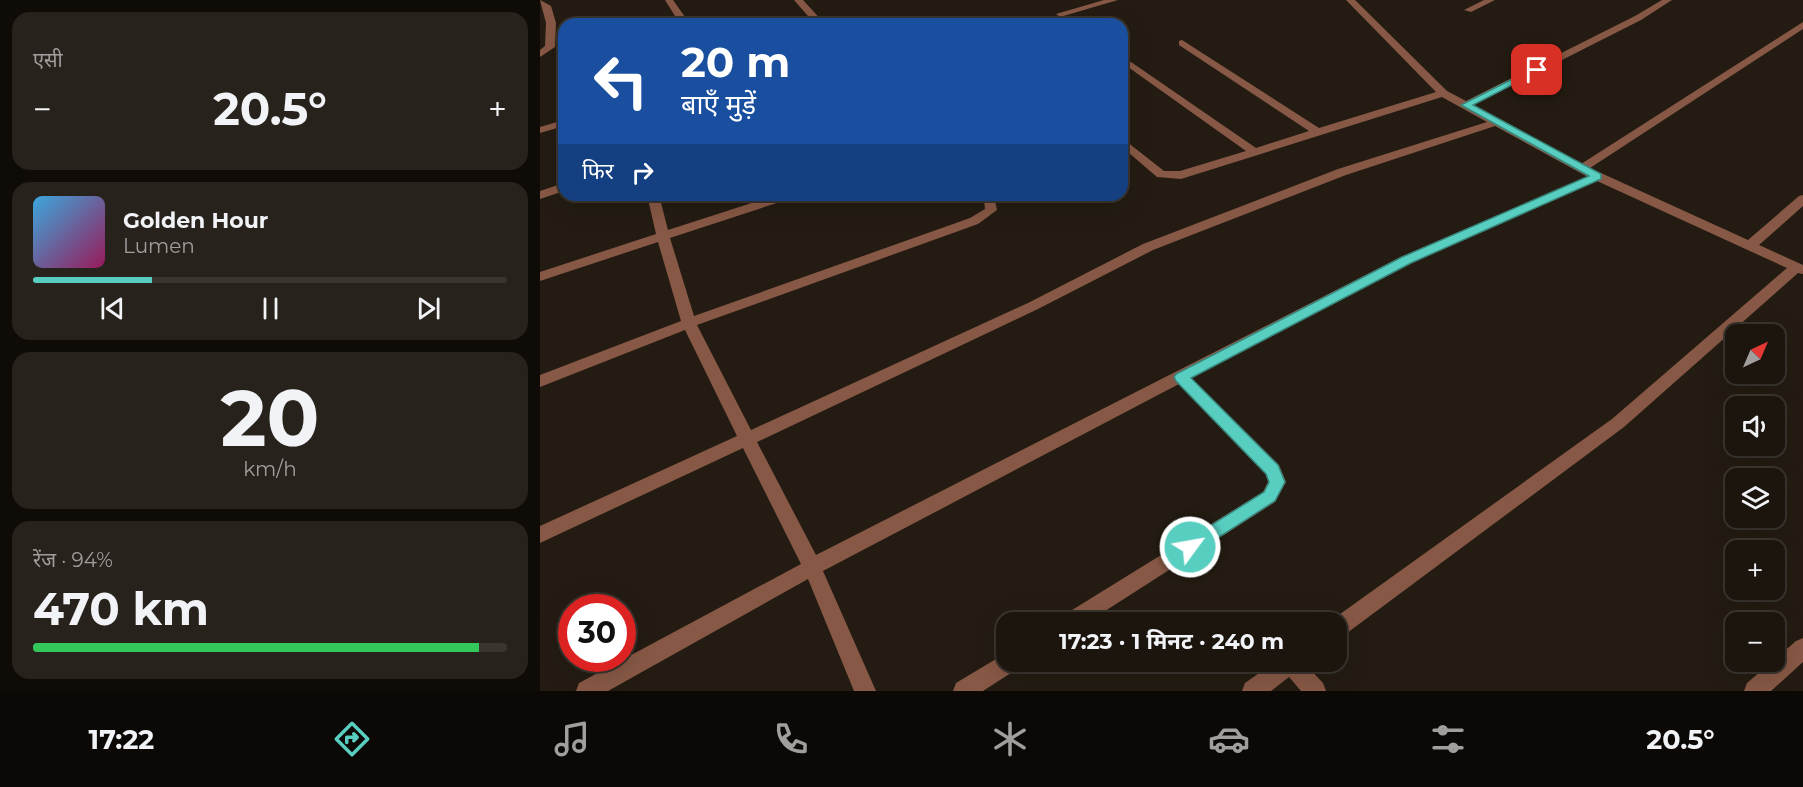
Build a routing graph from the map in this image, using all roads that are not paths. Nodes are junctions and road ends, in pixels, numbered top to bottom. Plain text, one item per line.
1 (669, 0) edge
2 (798, 0) edge
3 (1114, 0) edge
4 (1350, 0) edge
5 (1491, 0) edge
6 (1668, 0) edge
7 (540, 2) edge
8 (1468, 10) dead end
9 (1060, 14) dead end
10 (681, 18) edge
11 (814, 18) edge
12 (1803, 25) edge
13 (1182, 43) dead end
14 (540, 54) edge
15 (1131, 65) dead end
16 (1443, 93) junction
17 (1466, 105) junction
18 (1497, 122) junction
19 (558, 125) edge
20 (540, 130) edge
21 (1317, 132) junction
22 (1128, 146) edge
23 (1256, 152) junction
24 (1582, 168) junction
25 (1597, 177) junction
26 (558, 189) edge
27 (540, 195) edge
28 (1803, 198) edge
29 (654, 201) edge
30 (770, 201) edge
31 (990, 201) edge
32 (663, 237) junction
33 (1751, 245) junction
34 (1800, 268) edge
35 (540, 277) edge
36 (689, 323) junction
37 (1181, 377) junction
38 (540, 381) edge
39 (747, 441) junction
40 (540, 535) edge
41 (812, 567) junction
42 (1087, 612) edge
43 (1347, 621) edge
44 (1803, 648) edge
45 (996, 671) edge
46 (1278, 672) edge
47 (1299, 672) edge
48 (587, 691) edge
49 (865, 691) edge
50 (964, 691) edge
51 (1253, 691) edge
52 (1315, 691) edge
53 (1755, 691) edge

1 - 10 street
2 - 11 street
3 - 9 street
4 - 16 street
5 - 8 street
6 - 17 street
7 - 14 street
12 - 24 street
13 - 21 street
15 - 23 street
16 - 17 street
16 - 21 street
17 - 18 street
18 - 24 street
18 - 39 street
19 - 20 street
21 - 23 street
22 - 23 street
24 - 25 street
25 - 33 street
25 - 37 street
26 - 27 street
28 - 33 street
29 - 32 street
30 - 32 street
31 - 36 street
32 - 35 street
32 - 36 street
33 - 34 street
34 - 43 street
36 - 38 street
36 - 39 street
37 - 41 street
37 - 42 street
39 - 40 street
39 - 41 street
41 - 48 street
41 - 49 street
44 - 53 street
45 - 50 street
46 - 51 street
47 - 52 street

